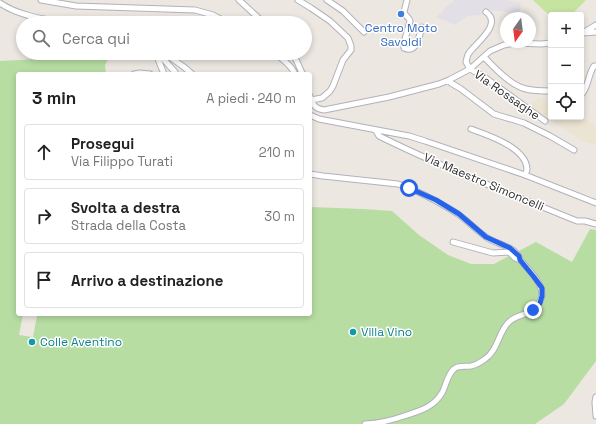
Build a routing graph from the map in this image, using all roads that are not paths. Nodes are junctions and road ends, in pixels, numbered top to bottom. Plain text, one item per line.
1 (41, 0) edge
2 (239, 0) edge
3 (298, 0) edge
4 (327, 0) edge
5 (407, 0) edge
6 (0, 3) edge
7 (486, 12) dead end
8 (32, 16) edge
9 (215, 16) edge
10 (256, 16) edge
11 (596, 25) edge
12 (422, 27) dead end
13 (364, 32) dead end
14 (584, 32) edge
15 (596, 32) edge
16 (584, 33) edge
17 (548, 43) edge
18 (484, 57) junction
19 (158, 60) edge
20 (164, 60) edge
21 (173, 60) edge
22 (283, 60) edge
23 (296, 60) edge
24 (596, 66) edge
25 (470, 68) junction
26 (163, 72) edge
27 (175, 72) edge
28 (189, 72) edge
29 (297, 72) edge
30 (298, 72) edge
31 (449, 80) junction
32 (548, 91) edge
33 (584, 93) edge
34 (312, 98) edge
35 (312, 101) edge
36 (312, 116) edge
37 (545, 121) dead end
38 (470, 128) dead end
39 (376, 131) junction
40 (574, 150) dead end
41 (312, 174) edge
42 (526, 175) junction
43 (596, 203) edge
44 (596, 224) edge
45 (453, 242) dead end
46 (520, 260) junction
47 (596, 397) edge
48 (596, 416) edge
49 (365, 424) edge

1 - 9 street
2 - 10 street
3 - 34 street
4 - 13 street
5 - 12 street
6 - 8 street
7 - 25 street
11 - 14 street
15 - 16 street
17 - 18 street, Via Rossaghe
18 - 25 street, Via Rossaghe
18 - 32 street
19 - 26 street
20 - 27 street
21 - 28 street
22 - 29 street
23 - 30 street
24 - 33 street
25 - 31 street, Via Rossaghe
25 - 37 street, Via Rossaghe
31 - 35 street, Via Rossaghe
31 - 40 street
36 - 39 street
38 - 42 street
39 - 42 street
39 - 44 street, Via Maestro Simoncelli
41 - 46 street
42 - 43 street
45 - 46 street
46 - 49 street
47 - 48 street

